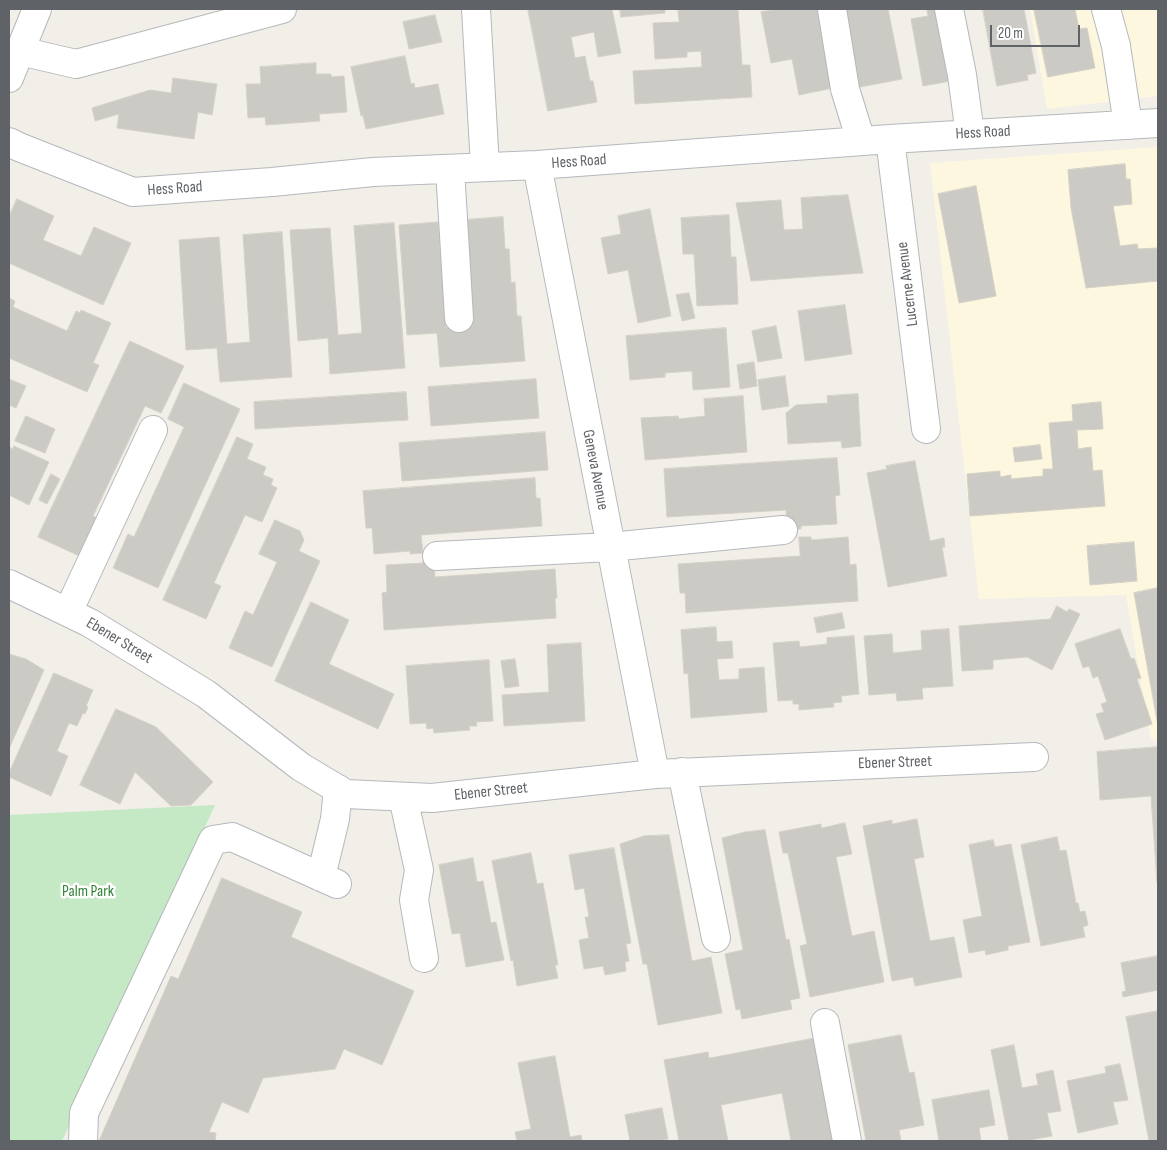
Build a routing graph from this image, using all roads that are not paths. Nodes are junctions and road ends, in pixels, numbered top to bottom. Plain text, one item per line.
1 (37, 9) edge
2 (282, 9) edge
3 (476, 9) edge
4 (832, 9) edge
5 (949, 9) edge
6 (1106, 9) edge
7 (20, 51) junction
8 (9, 78) edge
9 (1158, 123) edge
10 (1128, 125) junction
11 (970, 134) junction
12 (890, 139) junction
13 (861, 141) junction
14 (9, 142) edge
15 (536, 165) junction
16 (485, 167) junction
17 (450, 169) junction
18 (459, 318) dead end
19 (926, 428) dead end
20 (153, 430) dead end
21 (782, 530) dead end
22 (610, 546) junction
23 (437, 556) dead end
24 (9, 584) edge
25 (68, 612) junction
26 (1034, 757) dead end
27 (682, 772) junction
28 (655, 774) junction
29 (338, 789) junction
30 (403, 797) junction
31 (716, 938) dead end
32 (424, 958) dead end
33 (825, 1024) dead end
34 (82, 1141) edge
35 (847, 1141) edge

1 - 7 street
2 - 7 street
3 - 16 street
4 - 13 street
5 - 11 street
6 - 10 street
7 - 8 street
9 - 10 street, Hess Road
10 - 11 street, Hess Road
11 - 12 street, Hess Road
12 - 13 street, Hess Road
12 - 19 street, Lucerne Avenue
13 - 15 street, Hess Road
14 - 17 street, Hess Road
15 - 16 street, Hess Road
15 - 22 street, Geneva Avenue
16 - 17 street, Hess Road
17 - 18 street
20 - 25 street
21 - 22 street
22 - 23 street
22 - 28 street, Geneva Avenue
24 - 25 street, Ebener Street
25 - 29 street, Ebener Street
26 - 27 street, Ebener Street
27 - 28 street, Ebener Street
27 - 31 street
28 - 30 street, Ebener Street
29 - 30 street, Ebener Street
29 - 34 street
30 - 32 street
33 - 35 street

